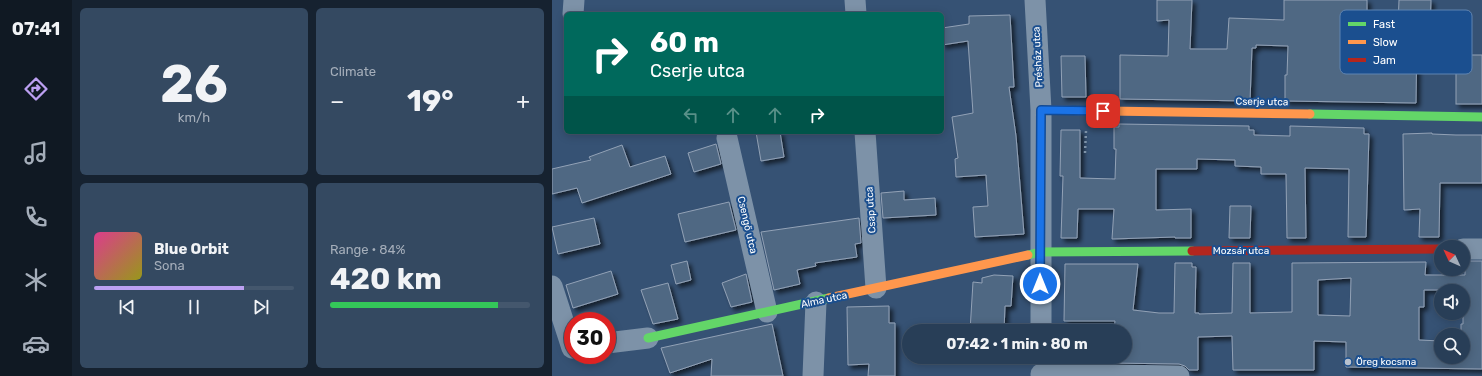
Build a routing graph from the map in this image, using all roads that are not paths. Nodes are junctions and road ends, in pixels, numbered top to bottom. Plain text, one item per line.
1 (574, 0) edge
2 (855, 0) edge
3 (1035, 0) edge
4 (574, 12) edge
5 (856, 12) edge
6 (1041, 110) junction
7 (1482, 117) edge
8 (865, 134) edge
9 (726, 138) dead end
10 (1434, 249) edge
11 (1470, 249) edge
12 (1482, 249) edge
13 (1040, 252) junction
14 (552, 286) edge
15 (876, 288) junction
16 (816, 302) junction
17 (767, 312) junction
18 (564, 323) edge
19 (1040, 324) edge
20 (648, 338) joint
21 (616, 342) edge
22 (1041, 369) edge
23 (814, 376) edge
24 (1179, 376) edge

1 - 4 street
2 - 5 street
3 - 6 street, Présház utca
6 - 7 street, Cserje utca
6 - 13 street, Présház utca
8 - 15 street, Csap utca
9 - 17 street, Csengő utca
10 - 13 street, Mozsár utca
11 - 12 street
13 - 15 street, Alma utca
13 - 19 street, Présház utca
14 - 18 street
15 - 16 street, Alma utca
16 - 17 street, Alma utca
16 - 23 street
17 - 20 street, Alma utca
20 - 21 street, Alma utca
22 - 24 street

